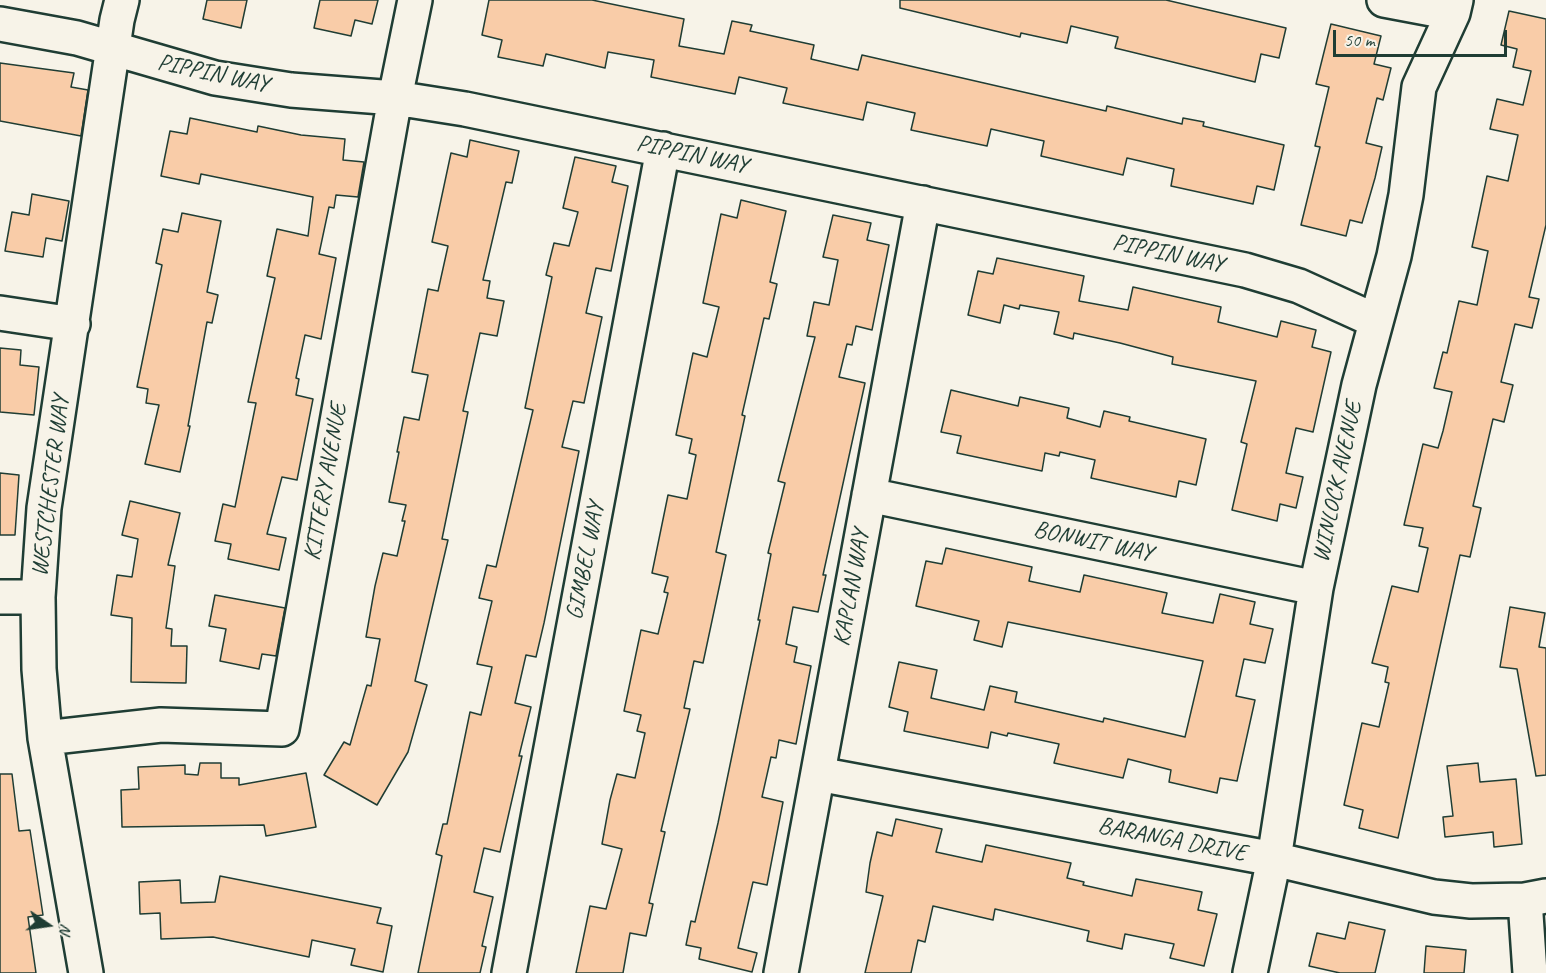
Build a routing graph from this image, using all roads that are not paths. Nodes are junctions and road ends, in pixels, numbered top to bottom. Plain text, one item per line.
1 (122, 0) edge
2 (415, 0) edge
3 (1384, 0) edge
4 (1454, 7) edge
5 (0, 24) edge
6 (114, 49) junction
7 (395, 98) junction
8 (663, 149) junction
9 (923, 203) junction
10 (0, 313) edge
11 (1376, 321) junction
12 (73, 324) junction
13 (869, 495) junction
14 (1316, 588) junction
15 (0, 597) edge
16 (38, 597) junction
17 (45, 738) junction
18 (818, 774) junction
19 (1274, 859) junction
20 (1536, 898) edge
21 (86, 973) edge
22 (509, 973) edge
23 (781, 973) edge
24 (1250, 973) edge
25 (1530, 973) edge

1 - 6 street, WESTCHESTER WAY
2 - 7 street, KITTERY AVENUE
3 - 4 street
4 - 11 street, WINLOCK AVENUE
5 - 6 street, PIPPIN WAY
6 - 7 street, PIPPIN WAY
6 - 12 street, WESTCHESTER WAY
7 - 8 street, PIPPIN WAY
7 - 17 street, KITTERY AVENUE
8 - 9 street, PIPPIN WAY
8 - 22 street, GIMBEL WAY
9 - 11 street, PIPPIN WAY
9 - 13 street, KAPLAN WAY
10 - 12 street
11 - 14 street, WINLOCK AVENUE
12 - 16 street, WESTCHESTER WAY
13 - 14 street, BONWIT WAY
13 - 18 street, KAPLAN WAY
14 - 19 street, WINLOCK AVENUE
15 - 16 street
16 - 17 street, WESTCHESTER WAY
17 - 21 street, WESTCHESTER WAY
18 - 19 street, BARANGA DRIVE
18 - 23 street, KAPLAN WAY
19 - 20 street, BARANGA DRIVE
19 - 24 street, WINLOCK AVENUE
20 - 25 street, BARANGA DRIVE

